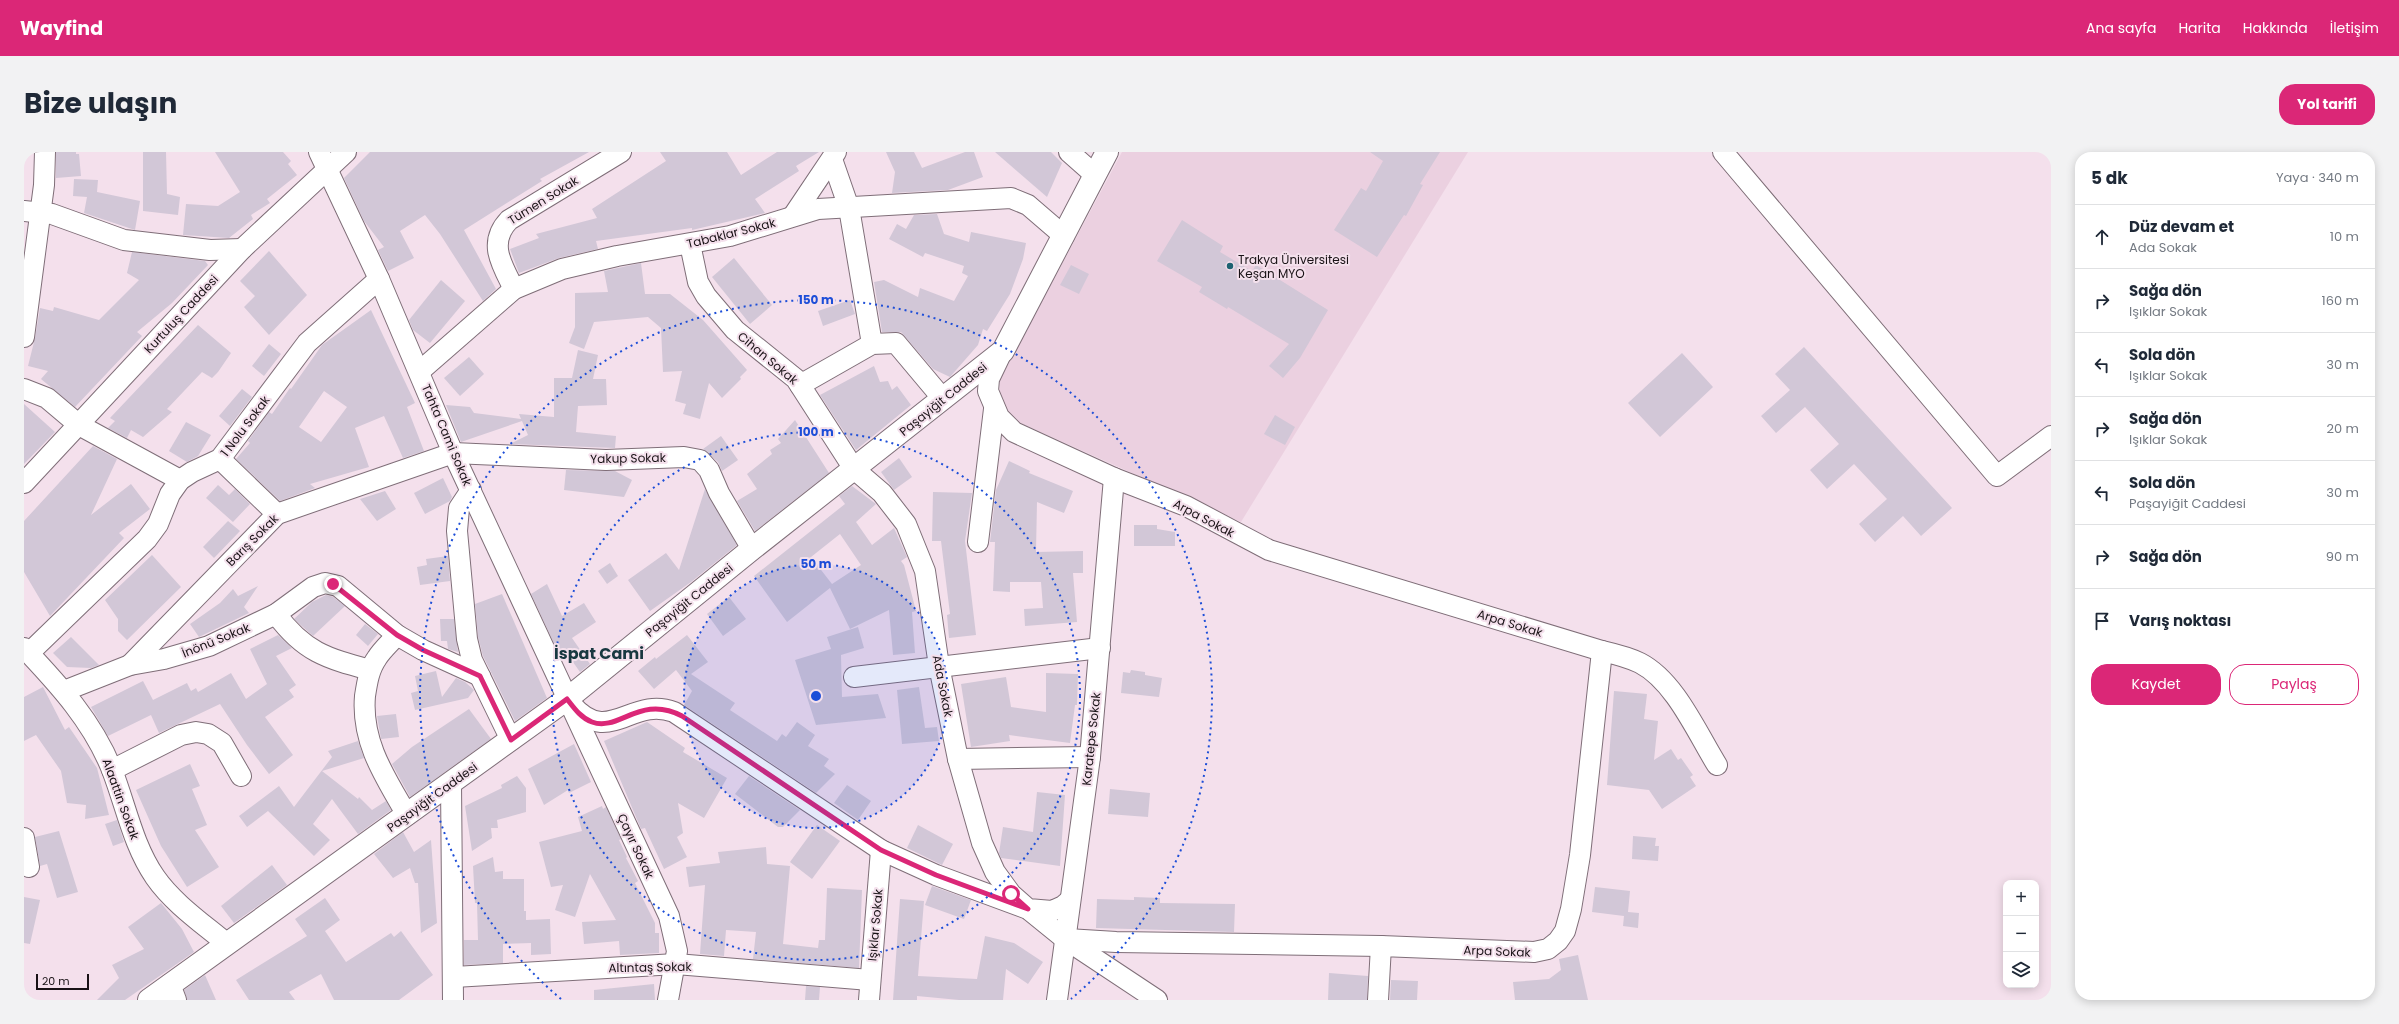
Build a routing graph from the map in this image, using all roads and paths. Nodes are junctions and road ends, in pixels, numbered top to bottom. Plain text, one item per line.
1 (45, 152) edge
2 (319, 152) edge
3 (346, 152) edge
4 (621, 152) edge
5 (1069, 152) edge
6 (1107, 152) edge
7 (1723, 152) edge
8 (834, 155) edge
9 (327, 170) junction
10 (1095, 175) junction
11 (850, 208) junction
12 (32, 212) edge
13 (793, 216) junction
14 (1064, 236) junction
15 (690, 244) junction
16 (242, 249) junction
17 (379, 279) junction
18 (514, 289) junction
19 (24, 336) edge
20 (872, 344) junction
21 (1003, 351) junction
22 (420, 371) junction
23 (800, 385) junction
24 (24, 390) edge
25 (950, 393) junction
26 (992, 403) junction
27 (79, 425) junction
28 (2051, 436) edge
29 (453, 453) junction
30 (220, 459) junction
31 (854, 470) junction
32 (1114, 478) junction
33 (180, 480) junction
34 (24, 483) edge
35 (470, 490) junction
36 (277, 514) junction
37 (978, 542) dead end
38 (752, 549) junction
39 (276, 614) junction
40 (397, 635) junction
41 (1100, 648) junction
42 (27, 651) edge
43 (1602, 651) junction
44 (130, 665) junction
45 (939, 666) junction
46 (370, 670) junction
47 (480, 676) junction
48 (854, 677) dead end
49 (64, 691) junction
50 (567, 699) junction
51 (511, 740) junction
52 (1090, 757) junction
53 (958, 759) junction
54 (1717, 765) dead end
55 (112, 770) junction
56 (241, 776) dead end
57 (451, 784) junction
58 (407, 815) junction
59 (24, 838) edge
60 (881, 850) junction
61 (29, 867) dead end
62 (1070, 900) junction
63 (1028, 909) junction
64 (1065, 939) junction
65 (226, 943) junction
66 (1380, 946) junction
67 (676, 964) junction
68 (454, 977) junction
69 (870, 980) junction
70 (173, 992) edge
71 (149, 1000) edge
72 (453, 1000) edge
73 (668, 1000) edge
74 (869, 1000) edge
75 (1057, 1000) edge
76 (1157, 1000) edge
77 (1378, 1000) edge

1 - 12 street
2 - 9 street, Tahta Cami Sokak
3 - 9 street, Kurtuluş Caddesi
4 - 18 street, Tümen Sokak
5 - 10 street
6 - 10 main road, Paşayiğit Caddesi
7 - 28 street
8 - 11 street
8 - 13 street
9 - 16 street, Kurtuluş Caddesi
9 - 17 street, Tahta Cami Sokak
10 - 14 main road, Paşayiğit Caddesi
11 - 13 street, Tabaklar Sokak
11 - 14 street, Tabaklar Sokak
11 - 20 street
12 - 16 street
12 - 19 street
13 - 15 street, Tabaklar Sokak
14 - 21 main road, Paşayiğit Caddesi
15 - 18 street, Tabaklar Sokak
15 - 23 street, Cihan Sokak
16 - 27 street, Kurtuluş Caddesi
17 - 22 street, Tahta Cami Sokak
17 - 30 street, 1 Nolu Sokak
18 - 22 street, Tabaklar Sokak
20 - 23 street
20 - 25 street
21 - 25 main road, Paşayiğit Caddesi
21 - 26 street
22 - 29 street, Tahta Cami Sokak
23 - 31 street, Cihan Sokak
24 - 27 street
25 - 26 street, Arpa Sokak
25 - 31 main road, Paşayiğit Caddesi
26 - 32 street, Arpa Sokak
26 - 37 street
27 - 33 street
27 - 34 street, Kurtuluş Caddesi
29 - 35 street, Tahta Cami Sokak
29 - 36 street, Barış Sokak
29 - 38 street, Yakup Sokak
30 - 33 street, 1 Nolu Sokak
30 - 36 street
31 - 38 main road, Paşayiğit Caddesi
31 - 45 street, Ada Sokak
32 - 41 street, Karatepe Sokak
32 - 43 street, Arpa Sokak
33 - 42 street, 1 Nolu Sokak
35 - 47 street
35 - 50 street, Tahta Cami Sokak
36 - 44 street, Barış Sokak
38 - 50 main road, Paşayiğit Caddesi
39 - 40 street, İnönü Sokak
39 - 44 street, İnönü Sokak
39 - 46 street
40 - 46 street
40 - 47 street, İnönü Sokak
41 - 45 street
41 - 52 street, Karatepe Sokak
42 - 49 street, Alaattin Sokak
43 - 54 street
43 - 66 street, Arpa Sokak
44 - 49 street
45 - 48 street
45 - 53 street, Ada Sokak
46 - 58 street
47 - 51 street
49 - 55 street, Alaattin Sokak
50 - 51 main road, Paşayiğit Caddesi
50 - 60 street
50 - 67 street, Çayır Sokak
51 - 57 main road, Paşayiğit Caddesi
52 - 53 street
52 - 62 street, Karatepe Sokak
53 - 63 street, Ada Sokak
55 - 56 street
55 - 65 street, Alaattin Sokak
57 - 58 main road, Paşayiğit Caddesi
57 - 68 street
58 - 65 main road, Paşayiğit Caddesi
59 - 61 street
60 - 63 street
60 - 69 street, Işıklar Sokak
62 - 63 street
62 - 64 street, Karatepe Sokak
63 - 64 street
64 - 66 street, Arpa Sokak
64 - 75 street, Karatepe Sokak
64 - 76 street
65 - 70 main road, Paşayiğit Caddesi
66 - 77 street
67 - 68 street, Altıntaş Sokak
67 - 69 street, Altıntaş Sokak
67 - 73 street, Çayır Sokak
68 - 72 street
69 - 74 street, Işıklar Sokak
70 - 71 main road, Paşayiğit Caddesi

